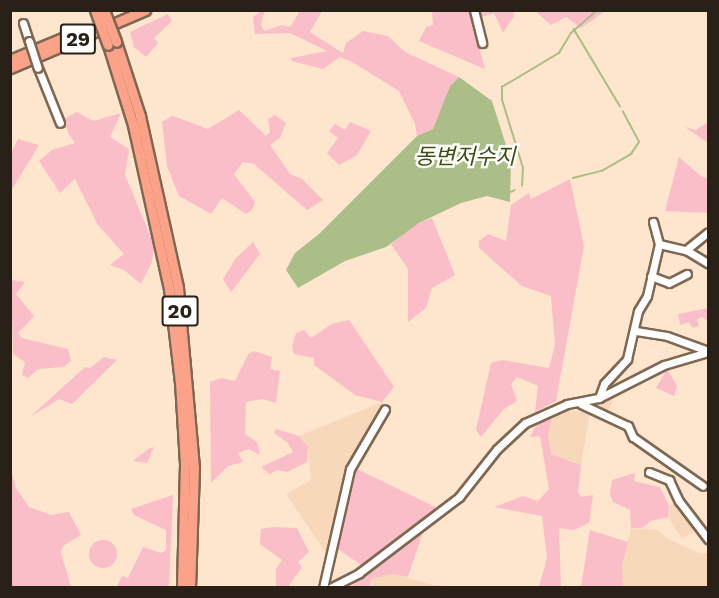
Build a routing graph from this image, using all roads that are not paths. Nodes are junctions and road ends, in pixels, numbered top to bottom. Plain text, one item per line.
1 (95, 10) edge
2 (104, 10) edge
3 (132, 10) edge
4 (145, 10) edge
5 (474, 10) edge
6 (23, 23) dead end
7 (482, 43) dead end
8 (112, 44) junction
9 (10, 60) edge
10 (10, 68) edge
11 (60, 123) dead end
12 (652, 222) dead end
13 (708, 232) edge
14 (659, 244) junction
15 (686, 250) junction
16 (708, 263) edge
17 (687, 274) dead end
18 (651, 276) junction
19 (636, 331) junction
20 (708, 352) edge
21 (599, 398) junction
22 (581, 404) junction
23 (385, 409) dead end
24 (669, 464) junction
25 (649, 472) dead end
26 (658, 474) junction
27 (703, 486) dead end
28 (708, 539) edge
29 (182, 588) edge
30 (190, 588) edge
31 (323, 588) edge
32 (330, 588) edge

1 - 8 highway, 20, bridge
2 - 8 highway, 20, bridge
3 - 9 highway, 29
4 - 10 highway, 29
5 - 7 street
6 - 11 street, bridge
8 - 29 highway, 20
8 - 30 highway, 20
12 - 14 street
13 - 15 street
14 - 15 street
14 - 18 street
15 - 16 street
17 - 18 street
18 - 19 street
19 - 20 street
19 - 21 street
20 - 21 street
21 - 22 street
22 - 24 street
22 - 32 street
23 - 31 street
24 - 26 street
24 - 27 street
25 - 26 street
26 - 28 street

